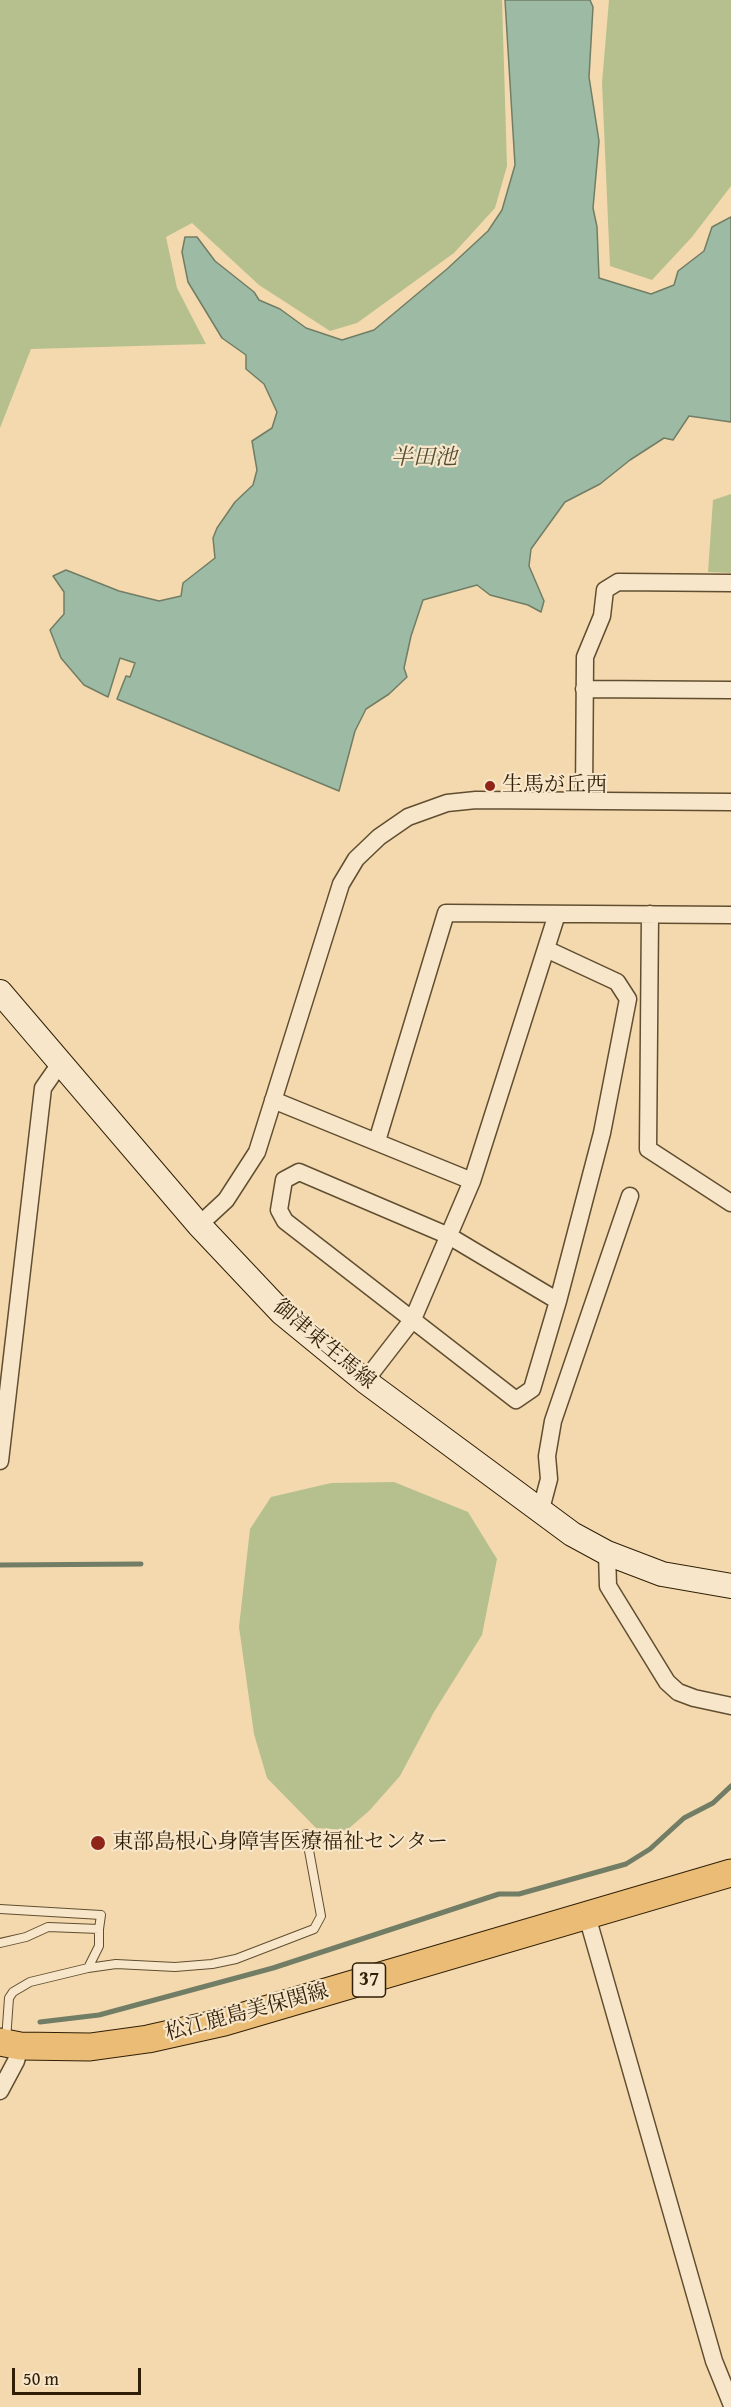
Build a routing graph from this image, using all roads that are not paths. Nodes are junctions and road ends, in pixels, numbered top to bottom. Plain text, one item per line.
1 (731, 583) edge
2 (584, 689) junction
3 (731, 690) edge
4 (584, 800) junction
5 (731, 802) edge
6 (557, 914) junction
7 (650, 914) junction
8 (731, 915) edge
9 (546, 950) junction
10 (0, 992) edge
11 (59, 1065) junction
12 (273, 1100) junction
13 (377, 1141) junction
14 (472, 1181) junction
15 (630, 1196) dead end
16 (731, 1203) edge
17 (199, 1226) junction
18 (449, 1236) junction
19 (558, 1301) junction
20 (413, 1319) junction
21 (365, 1381) junction
22 (0, 1461) edge
23 (541, 1509) junction
24 (607, 1553) junction
25 (731, 1586) edge
26 (731, 1706) edge
27 (306, 1834) dead end
28 (731, 1873) edge
29 (0, 1909) edge
30 (587, 1916) junction
31 (99, 1929) junction
32 (0, 1943) edge
33 (88, 1968) junction
34 (9, 2044) edge
35 (0, 2091) edge
36 (731, 2403) edge
37 (725, 2407) edge

1 - 2 street
2 - 3 street
2 - 4 street
4 - 5 street
4 - 12 street
6 - 7 street
6 - 9 street
6 - 13 street
7 - 8 street
7 - 16 street
9 - 14 street
9 - 19 street
10 - 11 main road, 御津東生馬線
11 - 17 main road, 御津東生馬線
11 - 22 street
12 - 13 street
12 - 17 street
13 - 14 street
14 - 18 street
15 - 23 street
17 - 21 main road, 御津東生馬線
18 - 19 street
18 - 20 street
18 - 20 street
19 - 20 street
20 - 21 street
21 - 23 main road, 御津東生馬線
23 - 24 main road, 御津東生馬線
24 - 25 main road, 御津東生馬線
24 - 26 street
27 - 33 lane
28 - 30 main road, 松江鹿島美保関線 / 37
29 - 31 lane
30 - 34 main road, 松江鹿島美保関線 / 37
30 - 36 street
31 - 32 lane
31 - 33 lane
33 - 34 lane
34 - 35 street
36 - 37 street

